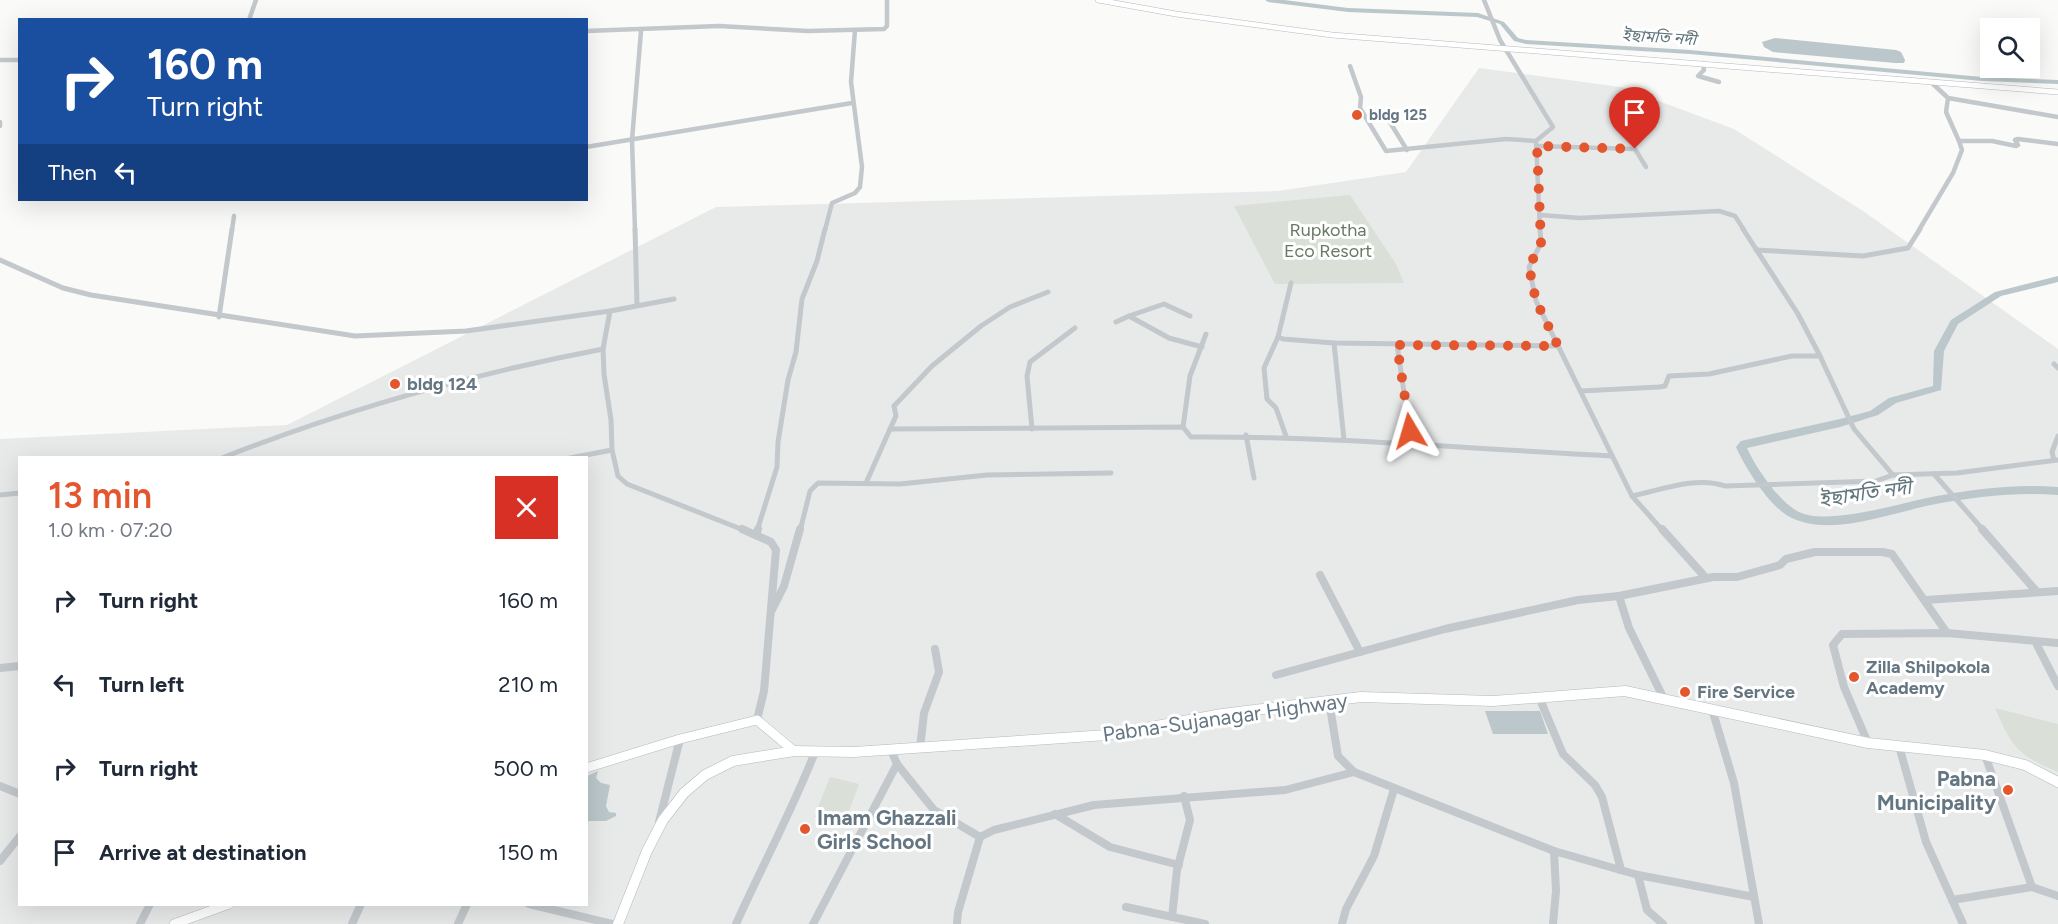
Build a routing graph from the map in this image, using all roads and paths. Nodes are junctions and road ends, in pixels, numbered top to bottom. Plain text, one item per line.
1 (256, 0) edge
2 (887, 0) edge
3 (1098, 0) edge
4 (1484, 0) edge
5 (250, 18) edge
6 (855, 30) junction
7 (588, 31) edge
8 (641, 31) junction
9 (1506, 51) junction
10 (0, 60) edge
11 (18, 60) edge
12 (1703, 63) junction
13 (1350, 66) dead end
14 (1719, 82) dead end
15 (1932, 83) junction
16 (2058, 92) edge
17 (1948, 98) junction
18 (852, 103) junction
19 (1383, 111) dead end
20 (2058, 117) edge
21 (632, 140) junction
22 (1959, 141) junction
23 (1537, 143) junction
24 (2058, 144) edge
25 (588, 147) edge
26 (1407, 150) junction
27 (1646, 167) dead end
28 (1540, 215) junction
29 (234, 216) dead end
30 (1756, 250) junction
31 (0, 260) edge
32 (1291, 283) dead end
33 (1048, 292) dead end
34 (674, 299) dead end
35 (637, 304) junction
36 (610, 311) junction
37 (1129, 316) junction
38 (1190, 316) dead end
39 (219, 317) junction
40 (1116, 322) dead end
41 (1075, 328) dead end
42 (1206, 334) dead end
43 (1278, 337) junction
44 (1334, 343) junction
45 (1397, 345) junction
46 (1558, 346) junction
47 (1202, 347) junction
48 (603, 349) junction
49 (1820, 357) junction
50 (1581, 391) junction
51 (1183, 427) junction
52 (891, 429) junction
53 (1032, 429) junction
54 (1246, 435) junction
55 (1286, 436) junction
56 (2058, 436) edge
57 (1344, 440) junction
58 (1412, 446) junction
59 (612, 450) junction
60 (227, 456) edge
61 (580, 456) edge
62 (1612, 456) junction
63 (2056, 460) edge
64 (1111, 473) dead end
65 (1934, 474) junction
66 (1893, 475) junction
67 (1254, 478) dead end
68 (866, 483) junction
69 (18, 493) edge
70 (0, 495) edge
71 (1632, 496) junction
72 (756, 535) junction
73 (1320, 575) dead end
74 (1706, 578) junction
75 (2058, 591) edge
76 (2037, 592) junction
77 (1619, 596) junction
78 (1926, 600) junction
79 (772, 610) junction
80 (1947, 633) junction
81 (2035, 641) junction
82 (2058, 643) edge
83 (935, 648) dead end
84 (1360, 652) junction
85 (18, 666) edge
86 (0, 668) edge
87 (1276, 675) dead end
88 (2058, 686) edge
89 (1539, 697) junction
90 (1663, 698) junction
91 (1329, 701) junction
92 (1712, 709) junction
93 (757, 720) junction
94 (680, 739) junction
95 (1868, 743) junction
96 (1899, 746) junction
97 (920, 748) junction
98 (891, 750) junction
99 (794, 751) junction
100 (815, 752) junction
101 (1985, 755) junction
102 (897, 764) junction
103 (588, 767) edge
104 (1354, 772) junction
105 (2058, 782) edge
106 (0, 786) edge
107 (1394, 789) junction
108 (18, 793) edge
109 (1184, 796) junction
110 (1055, 814) junction
111 (655, 835) junction
112 (980, 837) junction
113 (18, 838) edge
114 (1554, 851) junction
115 (0, 861) edge
116 (1179, 865) junction
117 (1621, 870) junction
118 (1638, 875) junction
119 (2032, 887) junction
120 (2058, 896) edge
121 (1754, 897) junction
122 (1952, 900) junction
123 (149, 906) edge
124 (224, 906) edge
125 (360, 906) edge
126 (466, 906) edge
127 (537, 906) edge
128 (1126, 907) dead end
129 (1172, 917) junction
130 (140, 924) edge
131 (174, 924) edge
132 (352, 924) edge
133 (458, 924) edge
134 (612, 924) edge
135 (618, 924) edge
136 (736, 924) edge
137 (813, 924) edge
138 (957, 924) edge
139 (1205, 924) edge
140 (1341, 924) edge
141 (1553, 924) edge
142 (1663, 924) edge
143 (1759, 924) edge
144 (1963, 924) edge

1 - 5 street
2 - 6 street
3 - 9 main road
4 - 9 street
6 - 8 street
6 - 18 street
7 - 8 street
8 - 21 street
9 - 12 main road
9 - 23 street
10 - 11 street
12 - 14 street
12 - 15 main road
13 - 26 street
15 - 16 main road
15 - 17 street
17 - 20 street
17 - 22 street
18 - 21 street
18 - 72 street
19 - 26 street
21 - 25 street
21 - 35 street
22 - 24 street
22 - 30 street
23 - 26 street
23 - 27 street
23 - 28 street
28 - 30 street
28 - 46 street
29 - 39 street
30 - 49 street
31 - 39 street
32 - 43 street
33 - 52 street
34 - 35 street
35 - 36 street
36 - 39 street
36 - 48 street
37 - 38 street
37 - 40 street
37 - 47 street
41 - 53 street
42 - 47 street
43 - 44 street
43 - 55 street
44 - 45 street
44 - 57 street
45 - 46 street
45 - 58 street
46 - 50 street
47 - 51 street
48 - 59 street
48 - 60 street
49 - 50 street
49 - 66 street
50 - 62 street
51 - 53 street
51 - 54 street
52 - 53 street
52 - 68 street
54 - 55 street
54 - 67 street
55 - 57 street
56 - 63 street
57 - 58 street
58 - 62 street
59 - 61 street
59 - 72 street
62 - 71 street
63 - 65 street
64 - 68 street
65 - 66 street
65 - 76 street
66 - 71 street
68 - 79 street
69 - 70 street
71 - 74 street
72 - 79 street
73 - 84 street
74 - 77 street
74 - 78 street
75 - 76 street
76 - 78 street
77 - 84 street
77 - 90 street
78 - 80 street
79 - 93 street
80 - 81 street
80 - 95 street
81 - 82 street
81 - 88 street
83 - 97 street
84 - 87 street
85 - 86 street
89 - 90 highway, Pabna-Sujanagar Highway
89 - 91 highway, Pabna-Sujanagar Highway
89 - 117 street
90 - 92 highway, Pabna-Sujanagar Highway
91 - 97 highway, Pabna-Sujanagar Highway
91 - 104 street
92 - 95 highway, Pabna-Sujanagar Highway
92 - 121 street
93 - 94 main road
93 - 99 main road
94 - 103 main road
94 - 111 street
95 - 96 highway, Pabna-Sujanagar Highway
96 - 101 highway, Pabna-Sujanagar Highway
96 - 122 street
97 - 98 highway, Pabna-Sujanagar Highway
98 - 100 highway, Pabna-Sujanagar Highway
98 - 102 street
99 - 100 highway, Pabna-Sujanagar Highway
99 - 111 highway, Pabna-Sujanagar Highway
100 - 136 street
101 - 105 highway, Pabna-Sujanagar Highway
101 - 119 street
102 - 112 street
102 - 137 street
104 - 107 street
104 - 109 street
106 - 108 street
107 - 114 street
107 - 140 street
109 - 110 street
109 - 116 street
110 - 112 street
110 - 116 street
111 - 135 highway, Pabna-Sujanagar Highway
112 - 138 street
113 - 115 street
114 - 117 street
114 - 141 street
116 - 129 street
117 - 118 street
118 - 121 street
118 - 142 street
119 - 120 street
119 - 122 street
121 - 143 street
122 - 144 street
123 - 130 street
124 - 131 main road
125 - 132 street
126 - 133 street
127 - 134 street
128 - 129 street
129 - 139 street

